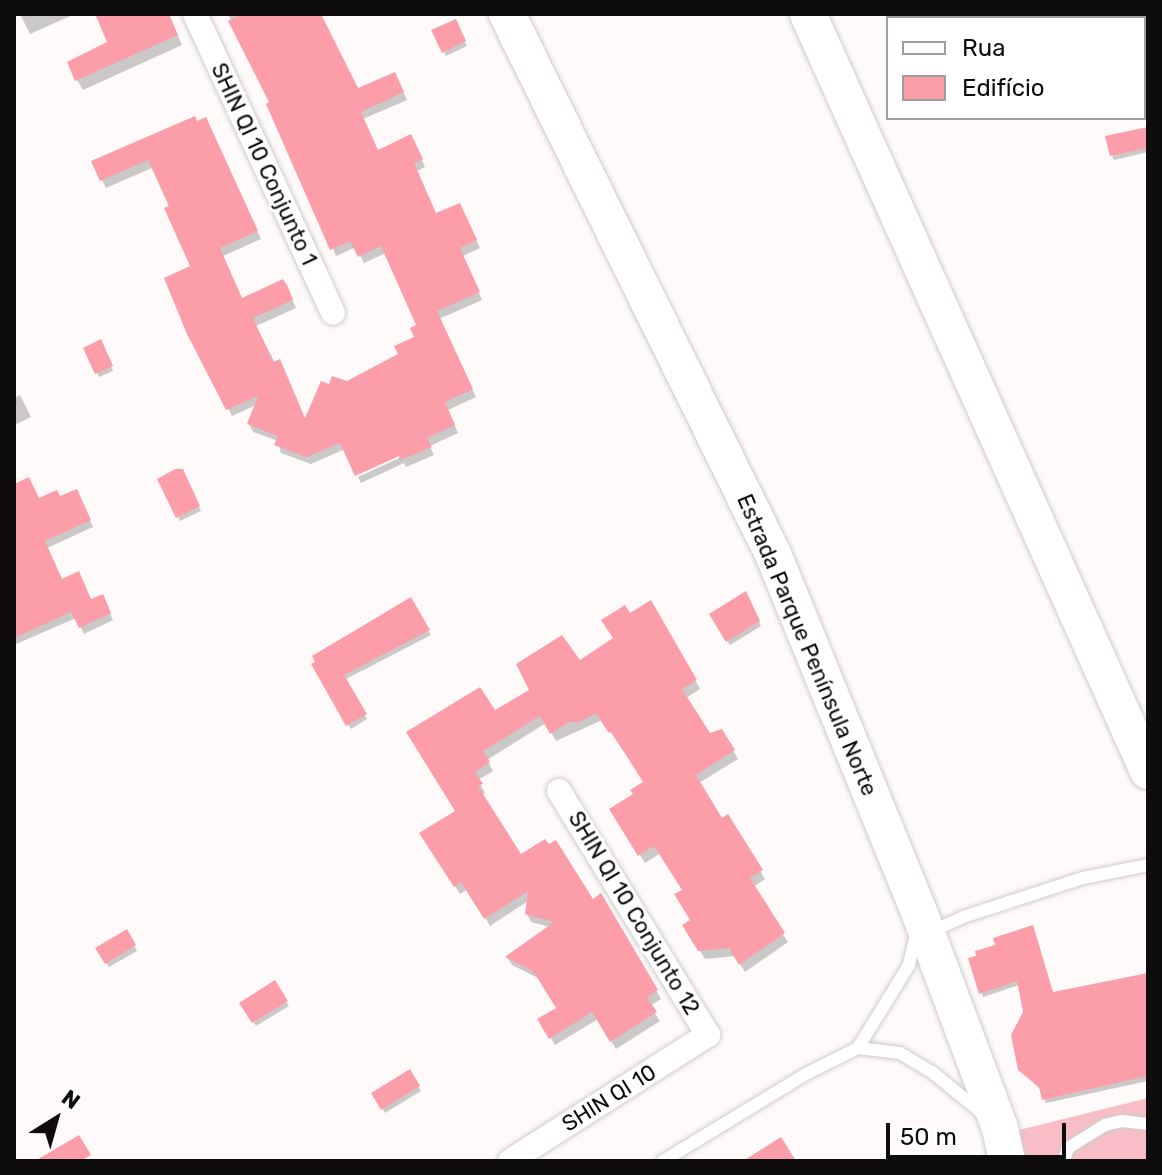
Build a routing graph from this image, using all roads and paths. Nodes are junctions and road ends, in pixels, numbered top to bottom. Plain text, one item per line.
1 (195, 14) edge
2 (507, 14) edge
3 (808, 14) edge
4 (333, 313) dead end
5 (1148, 771) edge
6 (559, 791) dead end
7 (1148, 865) edge
8 (924, 924) junction
9 (708, 1035) joint
10 (858, 1048) junction
11 (1148, 1124) edge
12 (1004, 1144) edge
13 (510, 1161) edge
14 (663, 1161) edge
15 (1064, 1161) edge

1 - 4 street, SHIN QI 10 Conjunto 1
2 - 8 main road, Estrada Parque Península Norte
3 - 5 main road
6 - 9 street, SHIN QI 10 Conjunto 12
7 - 8 lane
8 - 10 lane
8 - 12 main road, Estrada Parque Península Norte
9 - 13 street, SHIN QI 10
10 - 12 lane
10 - 14 lane
11 - 15 lane

